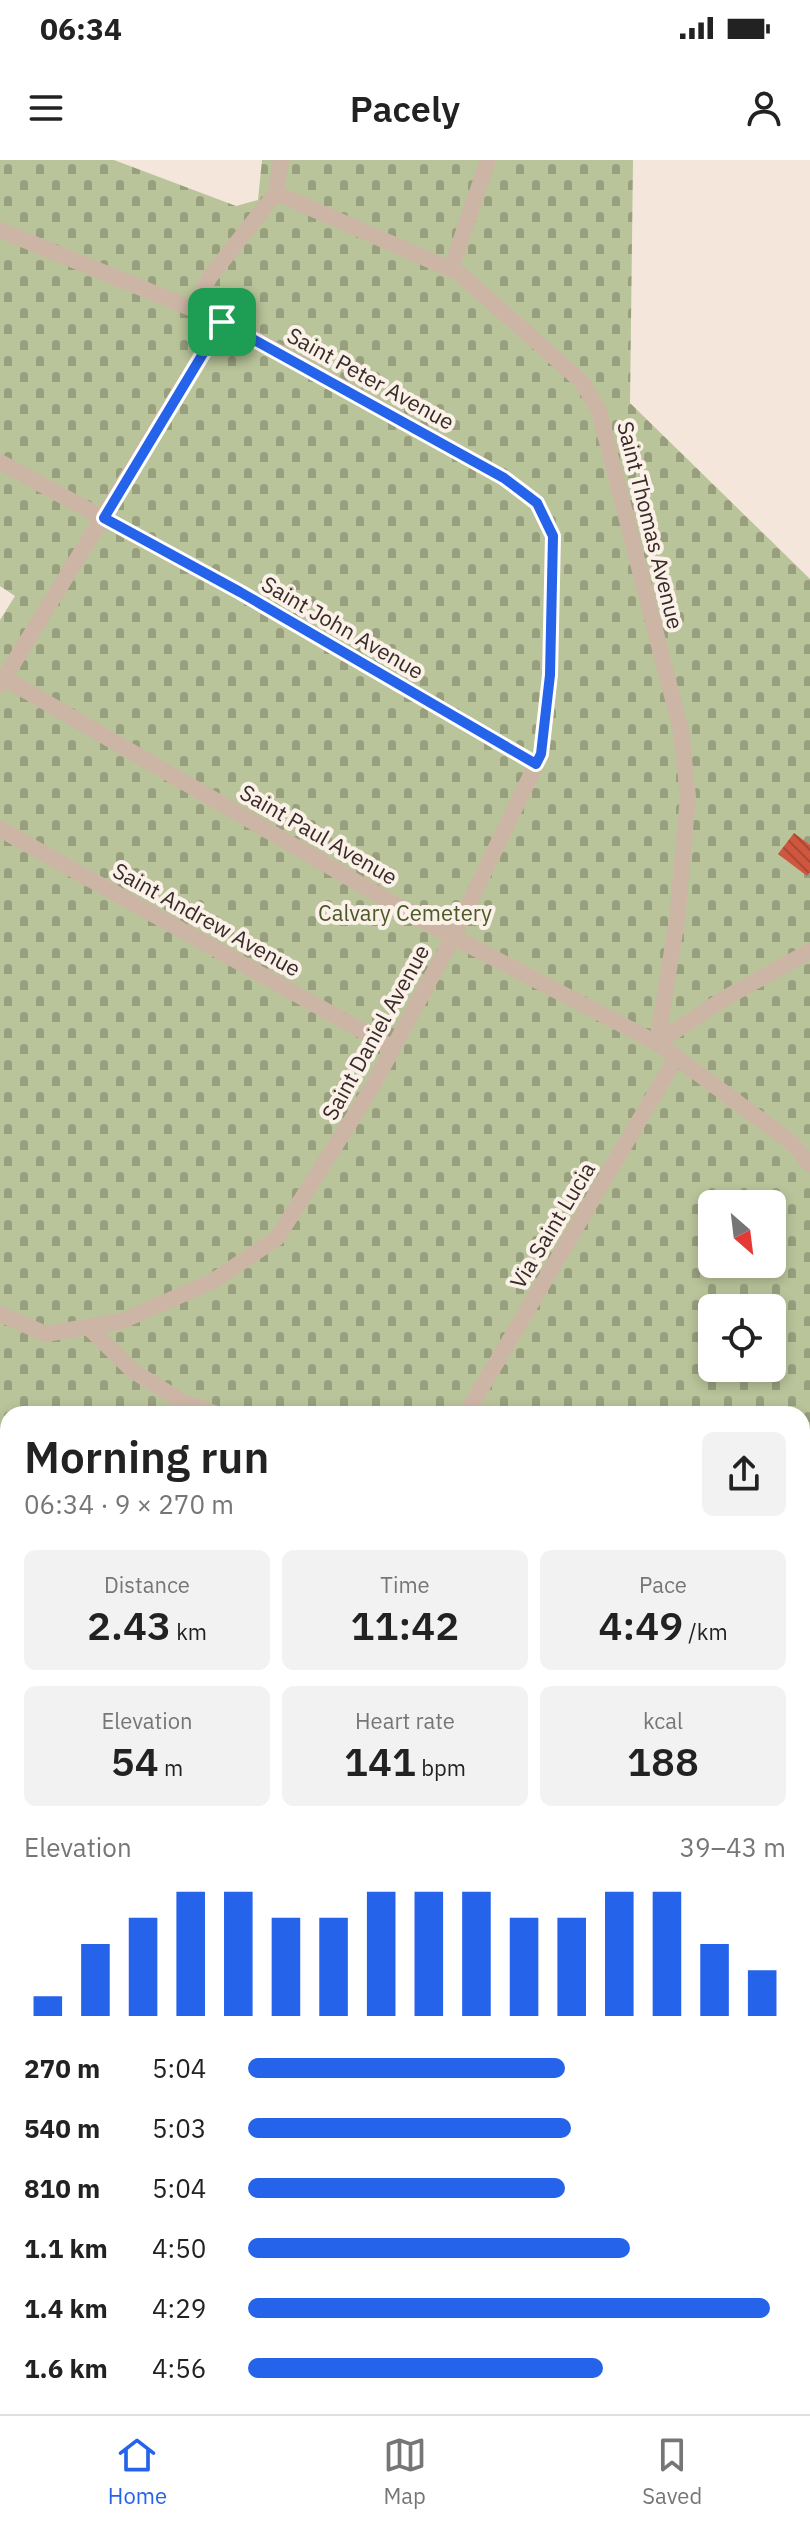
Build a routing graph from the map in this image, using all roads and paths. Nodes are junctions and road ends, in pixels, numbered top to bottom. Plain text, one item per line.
1 (281, 160) edge
2 (488, 160) edge
3 (276, 193) junction
4 (0, 230) edge
5 (451, 269) junction
6 (194, 310) junction
7 (222, 322) junction
8 (0, 462) edge
9 (537, 503) joint
10 (104, 518) junction
11 (2, 682) edge
12 (536, 764) junction
13 (0, 829) edge
14 (453, 937) junction
15 (810, 951) edge
16 (657, 1043) junction
17 (393, 1048) junction
18 (676, 1058) junction
19 (810, 1164) edge
20 (0, 1314) edge
21 (88, 1327) junction
22 (194, 1406) edge
23 (471, 1406) edge

1 - 3 lane
2 - 5 lane
3 - 5 lane, Saint Thomas Avenue
3 - 6 lane
4 - 6 lane, Saint Peter Avenue
5 - 16 lane, Saint Thomas Avenue
6 - 7 lane, Saint Peter Avenue
7 - 9 lane, Saint Peter Avenue
7 - 10 lane
8 - 10 lane, Saint John Avenue
9 - 12 lane, Saint Daniel Avenue
10 - 11 lane
10 - 12 lane, Saint John Avenue
11 - 14 lane, Saint Paul Avenue
12 - 14 lane, Saint Daniel Avenue
13 - 17 lane, Saint Andrew Avenue
14 - 16 lane, Saint Paul Avenue
14 - 17 lane, Saint Daniel Avenue
15 - 16 lane
16 - 18 lane, Saint Paul Avenue
17 - 21 lane, Saint Daniel Avenue
18 - 19 lane, Saint Paul Avenue
18 - 23 lane, Via Saint Lucia
20 - 21 lane, Saint Daniel Avenue
21 - 22 lane

